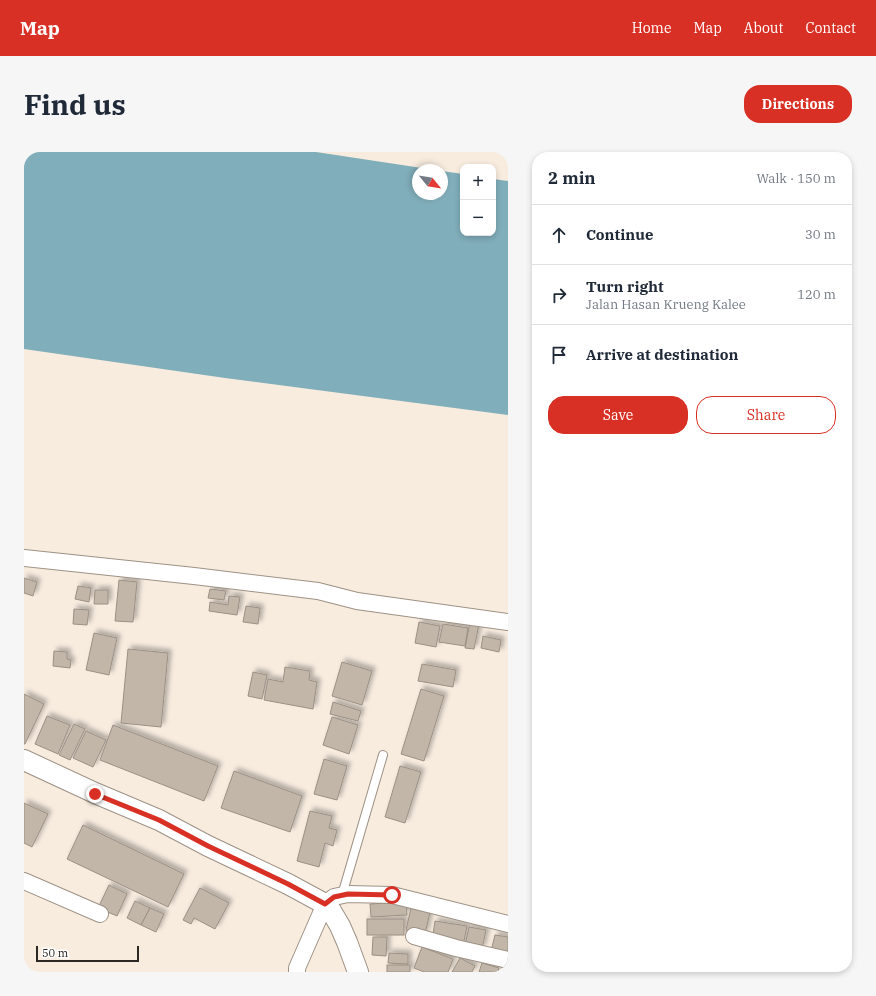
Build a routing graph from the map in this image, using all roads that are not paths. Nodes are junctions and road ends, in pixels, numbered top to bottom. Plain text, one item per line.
1 (24, 558) edge
2 (508, 622) edge
3 (383, 755) dead end
4 (24, 760) edge
5 (24, 881) edge
6 (342, 895) junction
7 (325, 904) junction
8 (100, 914) dead end
9 (508, 924) edge
10 (414, 936) dead end
11 (508, 960) edge
12 (297, 972) edge
13 (358, 972) edge

1 - 2 street
3 - 6 lane
4 - 7 street
5 - 8 street
6 - 7 street
6 - 9 street
7 - 12 street
7 - 13 street
10 - 11 street

